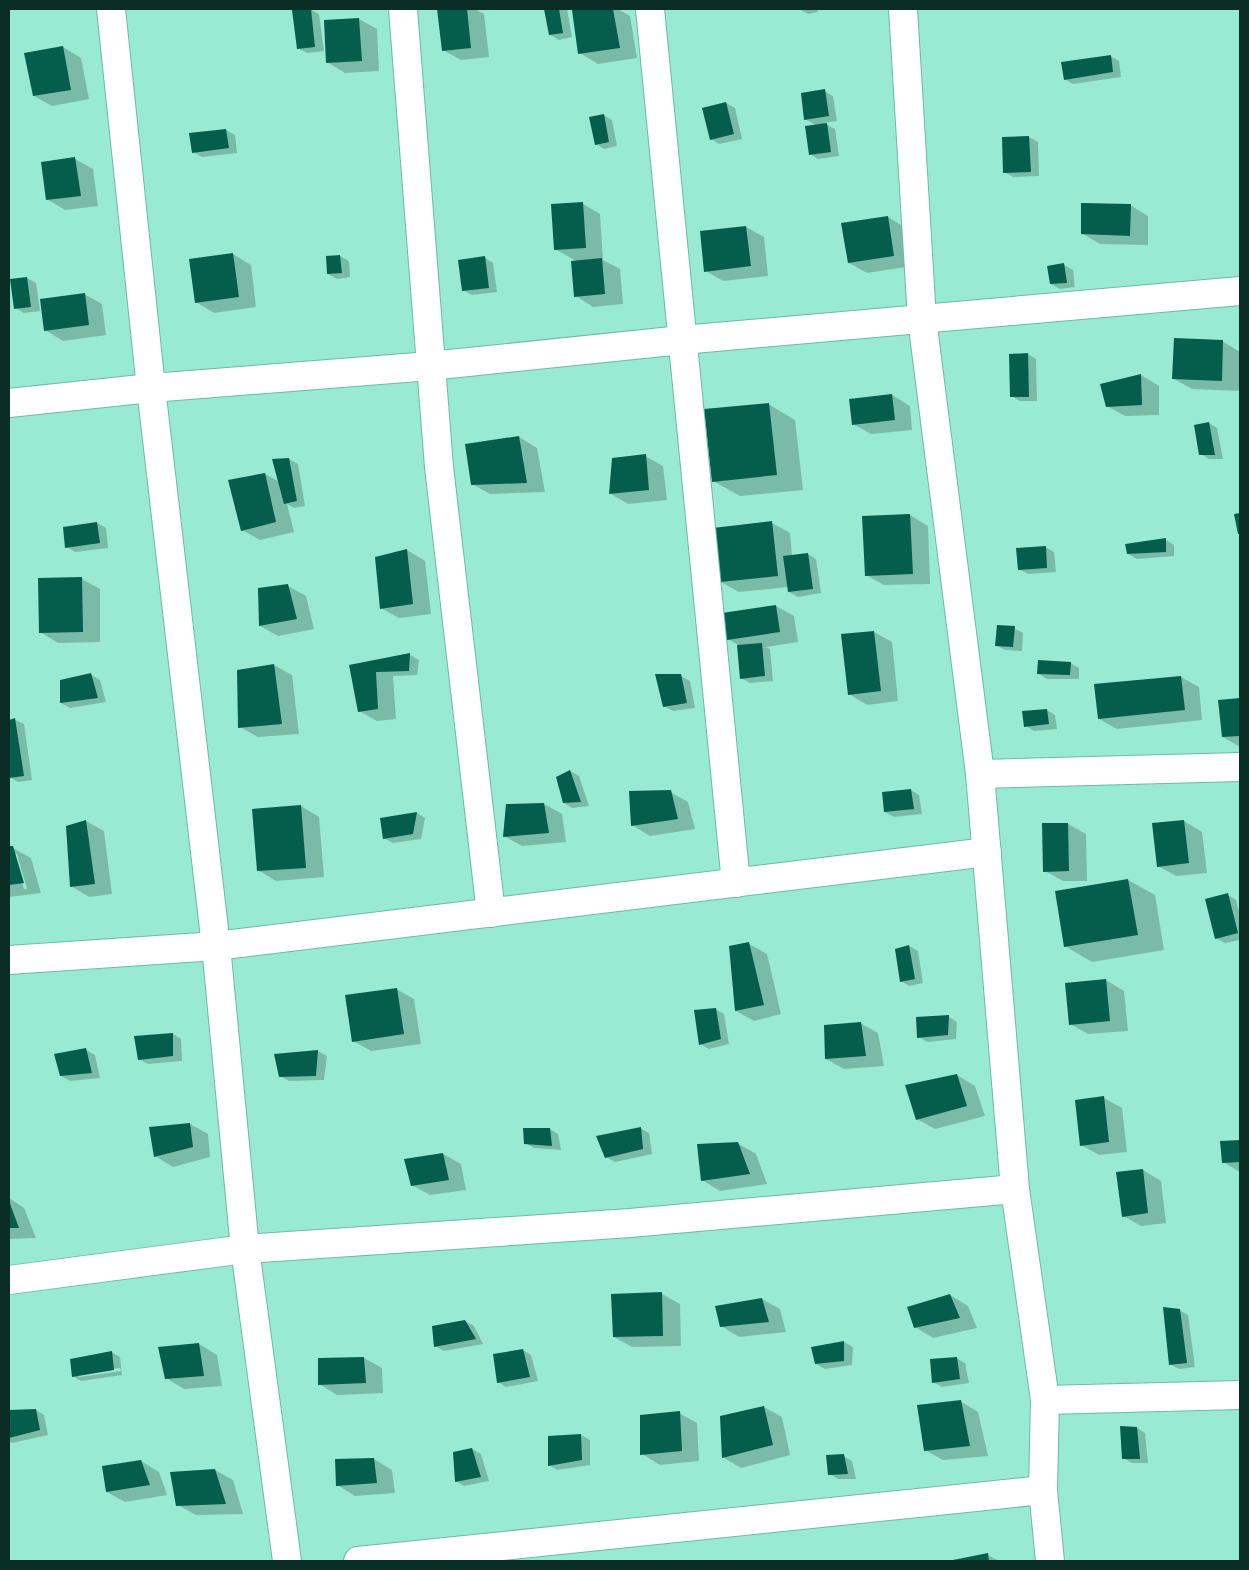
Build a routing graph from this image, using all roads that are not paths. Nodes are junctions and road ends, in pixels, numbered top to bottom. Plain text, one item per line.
1 (111, 9) edge
2 (403, 9) edge
3 (650, 9) edge
4 (904, 9) edge
5 (1240, 291) edge
6 (922, 318) junction
7 (682, 340) junction
8 (430, 366) junction
9 (151, 388) junction
10 (9, 403) edge
11 (1240, 766) edge
12 (980, 774) junction
13 (987, 852) junction
14 (736, 883) junction
15 (491, 913) junction
16 (216, 946) junction
17 (9, 960) edge
18 (1015, 1189) junction
19 (245, 1249) junction
20 (9, 1280) edge
21 (1240, 1395) edge
22 (1045, 1400) junction
23 (1044, 1490) junction
24 (287, 1561) edge
25 (358, 1561) edge
26 (1050, 1561) edge

1 - 9 street
2 - 8 street
3 - 7 street
4 - 6 street
5 - 6 street
6 - 7 street
6 - 12 street
7 - 8 street
7 - 14 street
8 - 9 street
8 - 15 street
9 - 10 street
9 - 16 street
11 - 12 street
12 - 13 street
13 - 14 street
13 - 18 street
14 - 15 street
15 - 16 street
16 - 17 street
16 - 19 street
18 - 19 street
18 - 22 street
19 - 20 street
19 - 24 street
21 - 22 street
22 - 23 street
23 - 25 street
23 - 26 street

